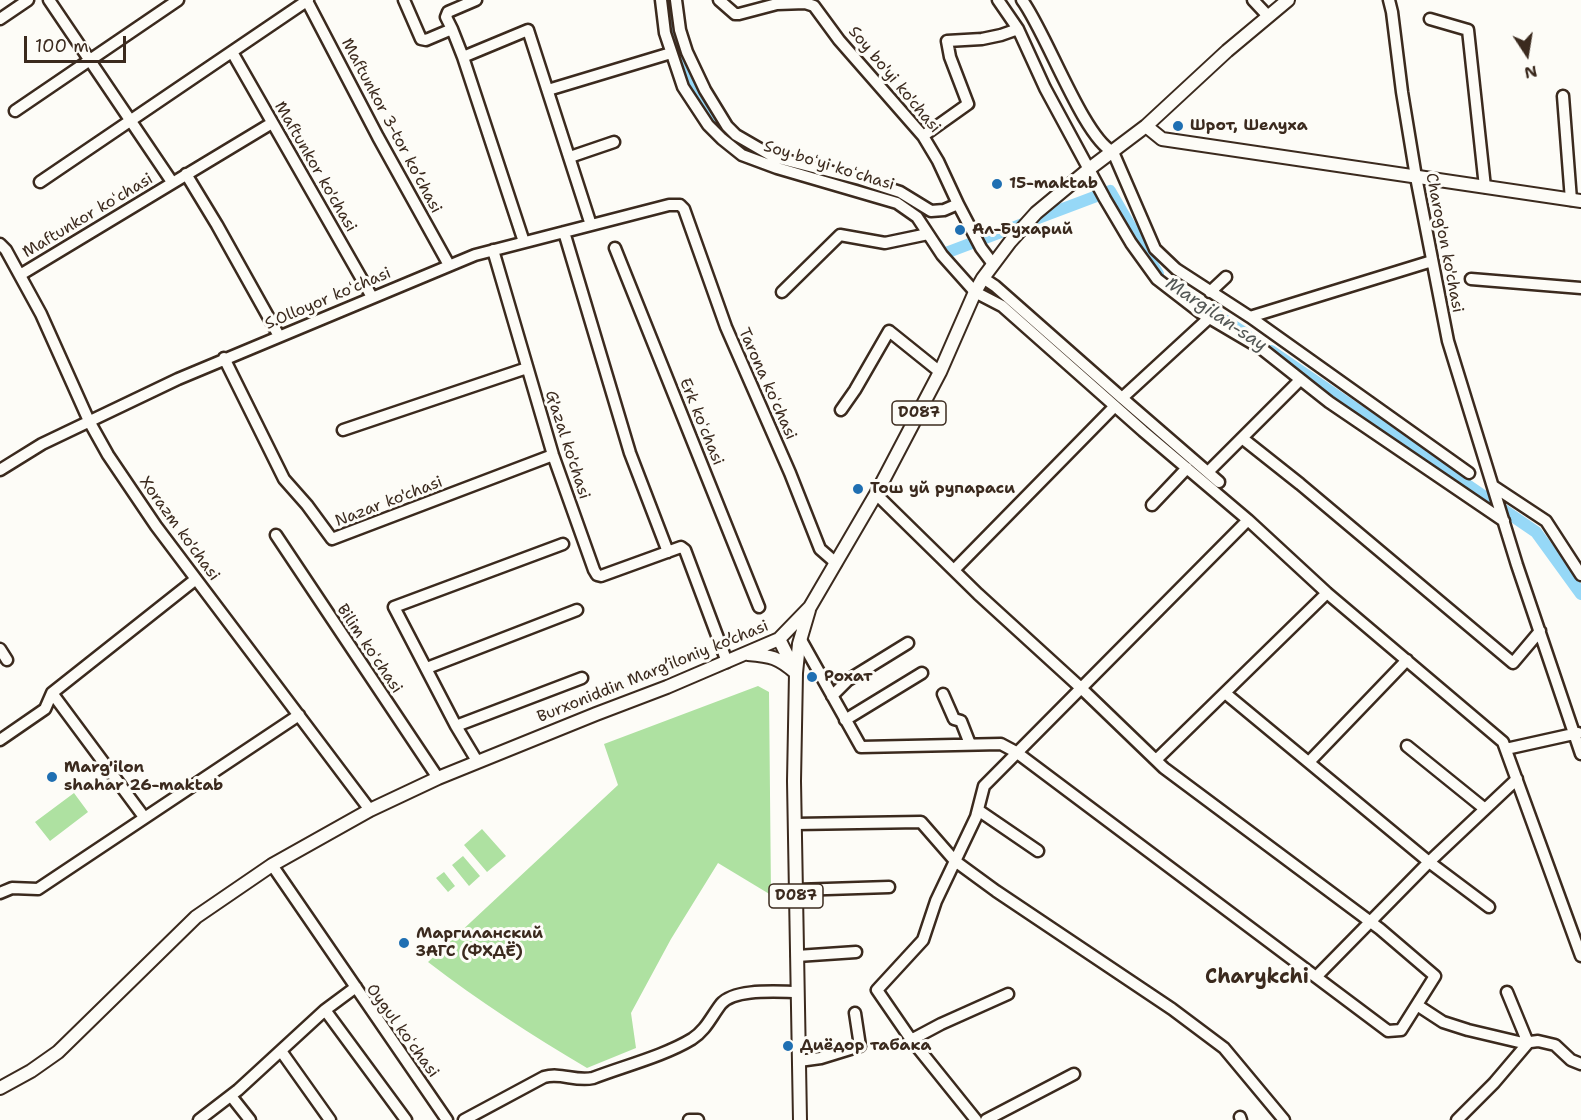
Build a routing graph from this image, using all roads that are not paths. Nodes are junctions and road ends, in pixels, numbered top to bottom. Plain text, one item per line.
1 (28, 0) edge
2 (49, 0) edge
3 (178, 0) edge
4 (404, 0) edge
5 (476, 0) edge
6 (661, 0) edge
7 (676, 0) edge
8 (719, 0) edge
9 (998, 0) edge
10 (1022, 0) edge
11 (1253, 0) edge
12 (1288, 0) edge
13 (1389, 0) edge
14 (308, 1) edge
15 (1268, 16) junction
16 (0, 19) edge
17 (1430, 19) dead end
18 (452, 29) junction
19 (1018, 29) junction
20 (232, 52) junction
21 (671, 52) junction
22 (463, 57) junction
23 (89, 59) junction
24 (548, 90) junction
25 (1563, 96) dead end
26 (15, 111) dead end
27 (132, 122) junction
28 (272, 123) junction
29 (1146, 126) junction
30 (923, 136) junction
31 (614, 142) dead end
32 (1113, 152) junction
33 (570, 157) junction
34 (1089, 169) junction
35 (186, 174) junction
36 (1416, 177) junction
37 (40, 182) dead end
38 (172, 182) junction
39 (1485, 187) junction
40 (1576, 200) edge
41 (958, 204) junction
42 (684, 209) joint
43 (591, 225) junction
44 (564, 232) junction
45 (928, 234) junction
46 (524, 243) junction
47 (0, 244) edge
48 (615, 248) dead end
49 (493, 250) junction
50 (1432, 261) junction
51 (993, 264) junction
52 (449, 265) junction
53 (20, 275) junction
54 (1226, 277) dead end
55 (983, 278) junction
56 (1472, 279) dead end
57 (1581, 288) edge
58 (782, 292) dead end
59 (975, 292) junction
60 (1210, 292) junction
61 (372, 297) junction
62 (1250, 317) junction
63 (1209, 318) junction
64 (279, 336) junction
65 (224, 358) junction
66 (527, 368) junction
67 (940, 372) junction
68 (1300, 380) junction
69 (1118, 402) junction
70 (841, 410) dead end
71 (88, 421) junction
72 (343, 430) dead end
73 (1242, 438) junction
74 (554, 455) junction
75 (1187, 468) junction
76 (0, 470) edge
77 (1208, 472) junction
78 (1469, 473) dead end
79 (1219, 482) dead end
80 (1493, 486) junction
81 (876, 494) junction
82 (1152, 505) dead end
83 (1248, 520) junction
84 (1504, 521) junction
85 (276, 536) dead end
86 (563, 544) dead end
87 (668, 552) junction
88 (836, 563) junction
89 (954, 570) junction
90 (1581, 575) edge
91 (196, 579) junction
92 (1327, 593) junction
93 (759, 607) dead end
94 (810, 607) junction
95 (576, 610) dead end
96 (1540, 632) junction
97 (779, 639) junction
98 (801, 640) junction
99 (908, 643) dead end
100 (0, 649) edge
101 (747, 654) junction
102 (8, 660) dead end
103 (1407, 660) junction
104 (727, 662) junction
105 (427, 668) junction
106 (796, 673) junction
107 (922, 673) dead end
108 (582, 678) dead end
109 (1081, 688) junction
110 (52, 693) junction
111 (1225, 693) junction
112 (943, 694) dead end
113 (832, 696) junction
114 (299, 715) junction
115 (845, 720) junction
116 (456, 726) junction
117 (1578, 733) edge
118 (0, 740) edge
119 (970, 744) junction
120 (1407, 746) dead end
121 (1506, 749) junction
122 (1016, 752) junction
123 (1581, 754) edge
124 (1156, 760) junction
125 (477, 761) junction
126 (1309, 762) junction
127 (438, 778) junction
128 (1516, 779) junction
129 (1485, 809) junction
130 (369, 810) junction
131 (978, 810) junction
132 (144, 817) junction
133 (795, 824) junction
134 (1038, 851) dead end
135 (955, 861) junction
136 (1429, 862) junction
137 (272, 865) junction
138 (889, 887) dead end
139 (796, 890) junction
140 (0, 893) edge
141 (1489, 907) dead end
142 (1370, 921) junction
143 (856, 952) dead end
144 (797, 956) junction
145 (1581, 956) edge
146 (1316, 977) junction
147 (356, 987) junction
148 (797, 992) junction
149 (1507, 992) dead end
150 (1008, 994) dead end
151 (1417, 1005) junction
152 (325, 1010) junction
153 (855, 1012) dead end
154 (911, 1040) junction
155 (1527, 1042) junction
156 (281, 1051) junction
157 (799, 1061) junction
158 (1581, 1064) edge
159 (1074, 1074) dead end
160 (0, 1088) edge
161 (231, 1096) junction
162 (199, 1120) edge
163 (250, 1120) edge
164 (330, 1120) edge
165 (406, 1120) edge
166 (447, 1120) edge
167 (464, 1120) edge
168 (690, 1120) edge
169 (698, 1120) edge
170 (800, 1120) edge
171 (976, 1120) edge
172 (986, 1120) edge
173 (1284, 1120) edge
174 (1457, 1120) edge

1 - 16 street
2 - 23 street, Maftunkor koʻchasi
3 - 23 street
4 - 18 street
5 - 18 street
6 - 21 street, Soy boʻyi koʻchasi
7 - 41 street, Soy boʻyi koʻchasi
8 - 30 street, Soy bo'yi ko'chasi
9 - 19 street
10 - 32 street
11 - 15 street
12 - 15 main road, Burxoniddin Marg’iloniy ko’chasi / D087
13 - 36 street, Charog'on ko'chasi
14 - 20 street
14 - 52 street, Maftunkor 3-tor koʼchasi
15 - 29 main road, Burxoniddin Marg’iloniy ko’chasi / D087
17 - 39 street
18 - 22 street
19 - 30 street
19 - 34 street
20 - 27 street
20 - 28 street, Maftunkor ko'chasi
21 - 24 street
21 - 45 street, Soy boʻyi koʻchasi
22 - 24 street
22 - 46 street
23 - 26 street
23 - 27 street, Maftunkor koʻchasi
24 - 33 street
25 - 40 street
27 - 37 street
27 - 38 street, Maftunkor koʻchasi
28 - 35 street, Maftunkor koʻchasi
28 - 61 street, Maftunkor ko'chasi
29 - 32 main road, Burxoniddin Marg’iloniy ko’chasi / D087
29 - 36 main road
30 - 41 street, Soy bo'yi ko'chasi
31 - 33 street
32 - 34 main road, Burxoniddin Marg’iloniy ko’chasi / D087
32 - 60 street
33 - 43 street
34 - 51 main road, Burxoniddin Marg’iloniy ko’chasi / D087
34 - 63 street
35 - 38 street, Maftunkor koʻchasi
35 - 64 street
36 - 39 main road
36 - 50 street, Charog'on ko'chasi
38 - 53 street, Maftunkor koʻchasi
39 - 40 main road
41 - 51 street
42 - 43 street, S.Olloyor koʻchasi
42 - 88 street, Tarona koʻchasi
43 - 44 street, S.Olloyor koʻchasi
44 - 46 street, S.Olloyor koʻchasi
44 - 87 street
45 - 58 street
45 - 59 street, Soy boʻyi koʻchasi
46 - 49 street, S.Olloyor koʻchasi
47 - 53 street, Xorazm ko'chasi
48 - 93 street, Erk koʻchasi
49 - 52 street, S.Olloyor koʻchasi
49 - 66 street, G'azal ko'chasi
50 - 62 street
50 - 80 street, Charog'on ko'chasi
51 - 55 main road, Burxoniddin Marg’iloniy ko’chasi / D087
52 - 61 street, S.Olloyor koʻchasi
53 - 71 street, Xorazm ko'chasi
54 - 60 street
55 - 59 main road, Burxoniddin Marg’iloniy ko’chasi / D087
55 - 69 street
56 - 57 street
59 - 67 main road, Burxoniddin Marg’iloniy ko’chasi / D087
59 - 69 street
60 - 62 street
61 - 64 street, S.Olloyor koʻchasi
62 - 78 street
63 - 68 street
63 - 69 street
64 - 65 street, S.Olloyor koʻchasi
65 - 71 street, S.Olloyor koʻchasi
65 - 74 street, Nazar ko'chasi
66 - 72 street
66 - 74 street, G'azal ko'chasi
67 - 70 street
67 - 81 main road, Burxoniddin Marg’iloniy ko’chasi / D087
68 - 73 street
68 - 84 street
69 - 75 street
69 - 77 street
69 - 89 street
71 - 76 street, S.Olloyor koʻchasi
71 - 91 street, Xorazm ko'chasi
73 - 77 street
73 - 96 street
74 - 87 street, G'azal ko'chasi
75 - 82 street
75 - 83 street
77 - 79 street
80 - 84 street, Charog'on ko'chasi
80 - 90 street
81 - 88 main road, Burxoniddin Marg’iloniy ko’chasi / D087
81 - 89 street
83 - 92 street
83 - 109 street
84 - 96 street, Charog'on ko'chasi
85 - 127 street, Bilim koʻchasi
86 - 105 street
87 - 104 street
88 - 94 main road, Burxoniddin Marg’iloniy ko’chasi / D087
89 - 109 street
91 - 110 street
91 - 114 street, Xorazm ko'chasi
92 - 103 street
92 - 111 street
94 - 97 main road, Burxoniddin Marg’iloniy ko’chasi / D087
94 - 98 main road, D087
95 - 105 street
96 - 117 street, Charog'on ko'chasi
97 - 101 main road, Burxoniddin Marg’iloniy ko’chasi / D087
97 - 106 main road, D087
98 - 106 main road, D087
98 - 113 street
99 - 113 street
100 - 102 street
101 - 104 main road, Burxoniddin Marg’iloniy ko’chasi
101 - 106 main road
103 - 121 street
103 - 126 street
104 - 125 main road, Burxoniddin Marg’iloniy ko’chasi
105 - 116 street
106 - 133 main road, D087
107 - 115 street
108 - 116 street
109 - 122 street
109 - 124 street
110 - 118 street
110 - 132 street
111 - 124 street
111 - 126 street
112 - 119 street
113 - 115 street
114 - 130 street, Xorazm ko'chasi
114 - 132 street
115 - 119 street
116 - 125 street
117 - 121 street
117 - 123 street, Charog'on ko'chasi
119 - 122 street
120 - 129 street
121 - 128 street
122 - 131 street
122 - 146 street
124 - 142 street
125 - 127 main road, Burxoniddin Marg’iloniy ko’chasi
126 - 136 street
127 - 130 main road, Burxoniddin Marg’iloniy ko’chasi
128 - 129 street
128 - 145 street
129 - 136 street
130 - 137 main road, Burxoniddin Marg’iloniy ko’chasi
131 - 134 street
131 - 135 street
132 - 140 street
133 - 135 street
133 - 139 main road, D087
135 - 154 street
135 - 173 street
136 - 141 street
136 - 142 street
137 - 147 street
137 - 160 main road, Burxoniddin Marg’iloniy ko’chasi
138 - 139 street
139 - 144 main road, D087
142 - 146 street
142 - 151 street
143 - 144 street
144 - 148 main road, D087
146 - 151 street
147 - 152 street, Oygul koʻchasi
147 - 166 street, Oygul koʻchasi
148 - 157 main road, D087
148 - 167 street
149 - 155 street
150 - 154 street
151 - 155 street
152 - 156 street, Oygul koʻchasi
152 - 165 street
153 - 157 street
154 - 171 street
155 - 158 street
155 - 174 street
156 - 161 street, Oygul koʻchasi
156 - 164 street
157 - 170 main road, D087
159 - 172 street
161 - 162 street, Oygul koʻchasi
161 - 163 street
168 - 169 street

